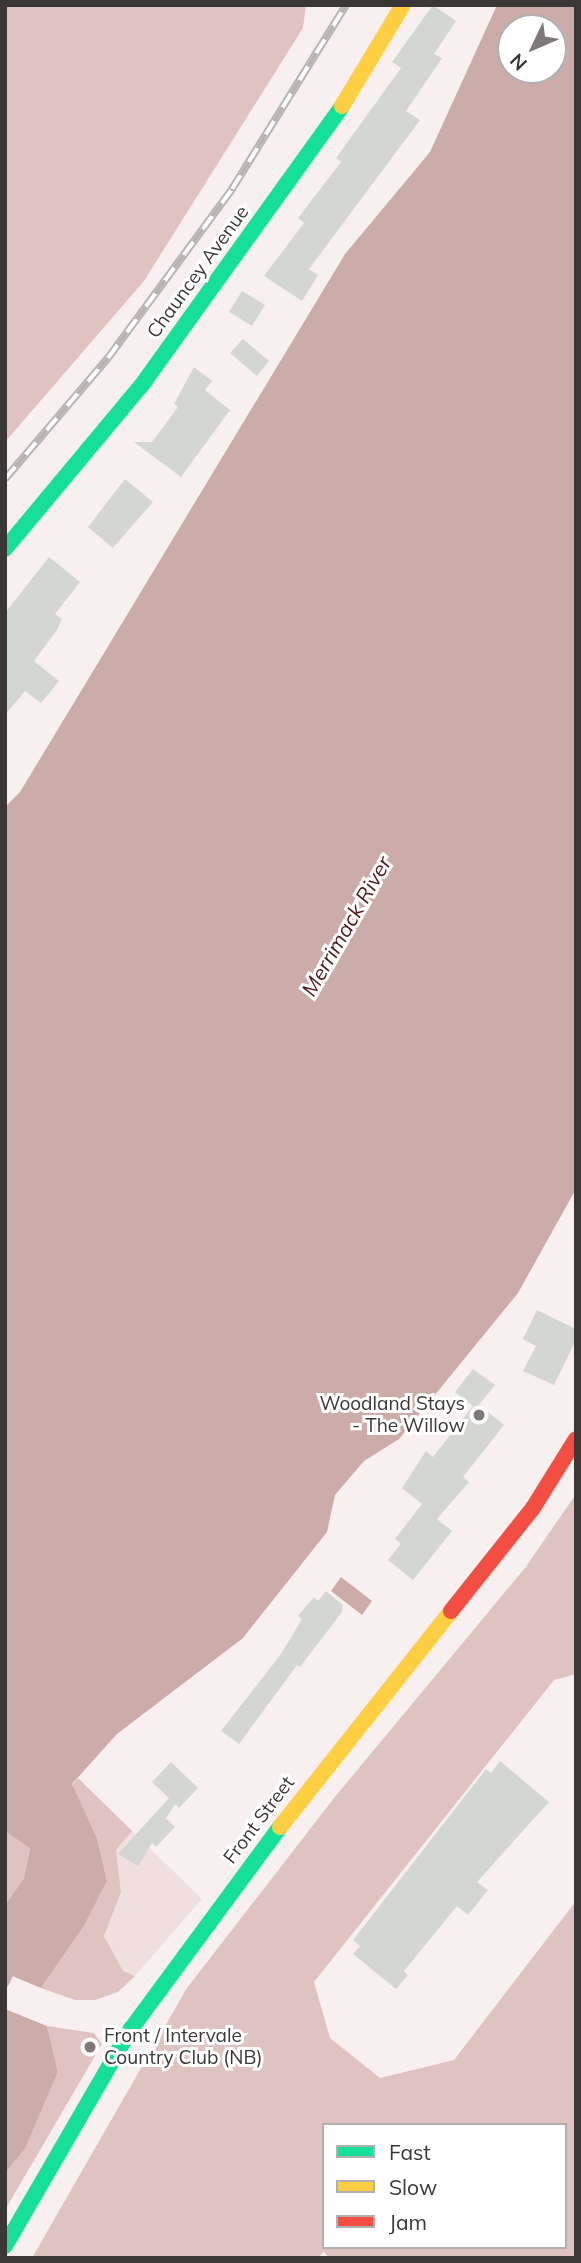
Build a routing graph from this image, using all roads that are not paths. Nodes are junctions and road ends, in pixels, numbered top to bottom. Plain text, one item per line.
1 (403, 5) edge
2 (5, 549) edge
3 (576, 1439) edge
4 (5, 2246) edge

1 - 2 main road, Chauncey Avenue
3 - 4 main road, Front Street

